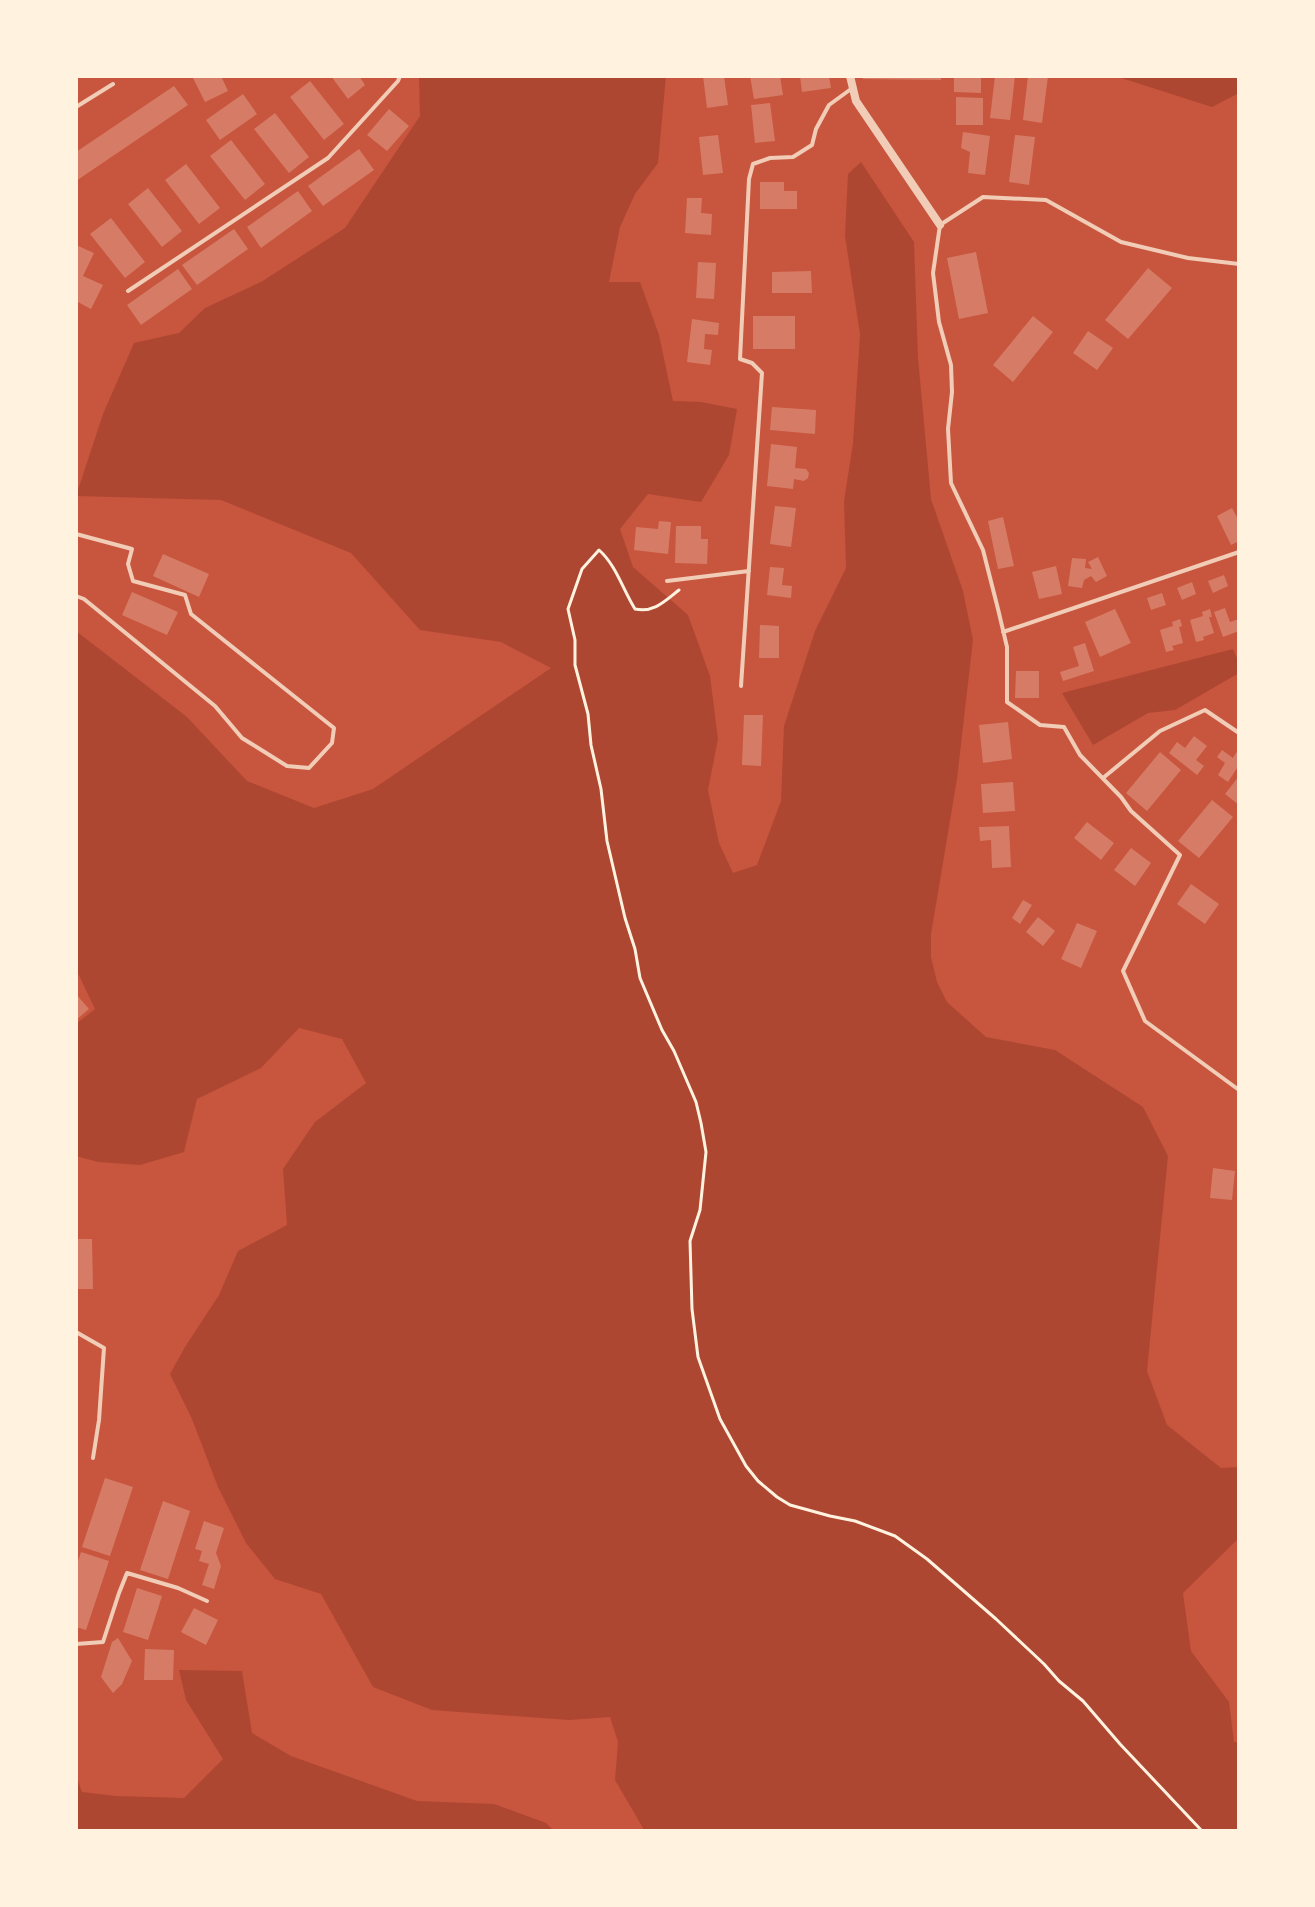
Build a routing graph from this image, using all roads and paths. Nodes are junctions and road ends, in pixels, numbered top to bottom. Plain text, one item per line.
1 (400, 76) edge
2 (850, 76) edge
3 (113, 84) dead end
4 (853, 87) junction
5 (76, 107) edge
6 (940, 225) junction
7 (1239, 264) edge
8 (128, 291) dead end
9 (76, 534) edge
10 (1239, 552) edge
11 (749, 571) junction
12 (695, 578) junction
13 (667, 581) dead end
14 (76, 596) edge
15 (1003, 632) junction
16 (741, 686) dead end
17 (1239, 733) edge
18 (1103, 778) junction
19 (1239, 1090) edge
20 (76, 1332) edge
21 (93, 1458) dead end
22 (207, 1601) dead end
23 (76, 1644) edge
24 (1202, 1831) edge

1 - 8 lane
2 - 4 street
3 - 5 lane
4 - 6 street
4 - 11 lane
6 - 7 lane
6 - 15 lane
9 - 14 lane
10 - 15 lane
11 - 12 lane
11 - 16 lane
12 - 13 lane
12 - 24 path
15 - 18 lane
17 - 18 lane
18 - 19 lane
20 - 21 lane
22 - 23 lane

